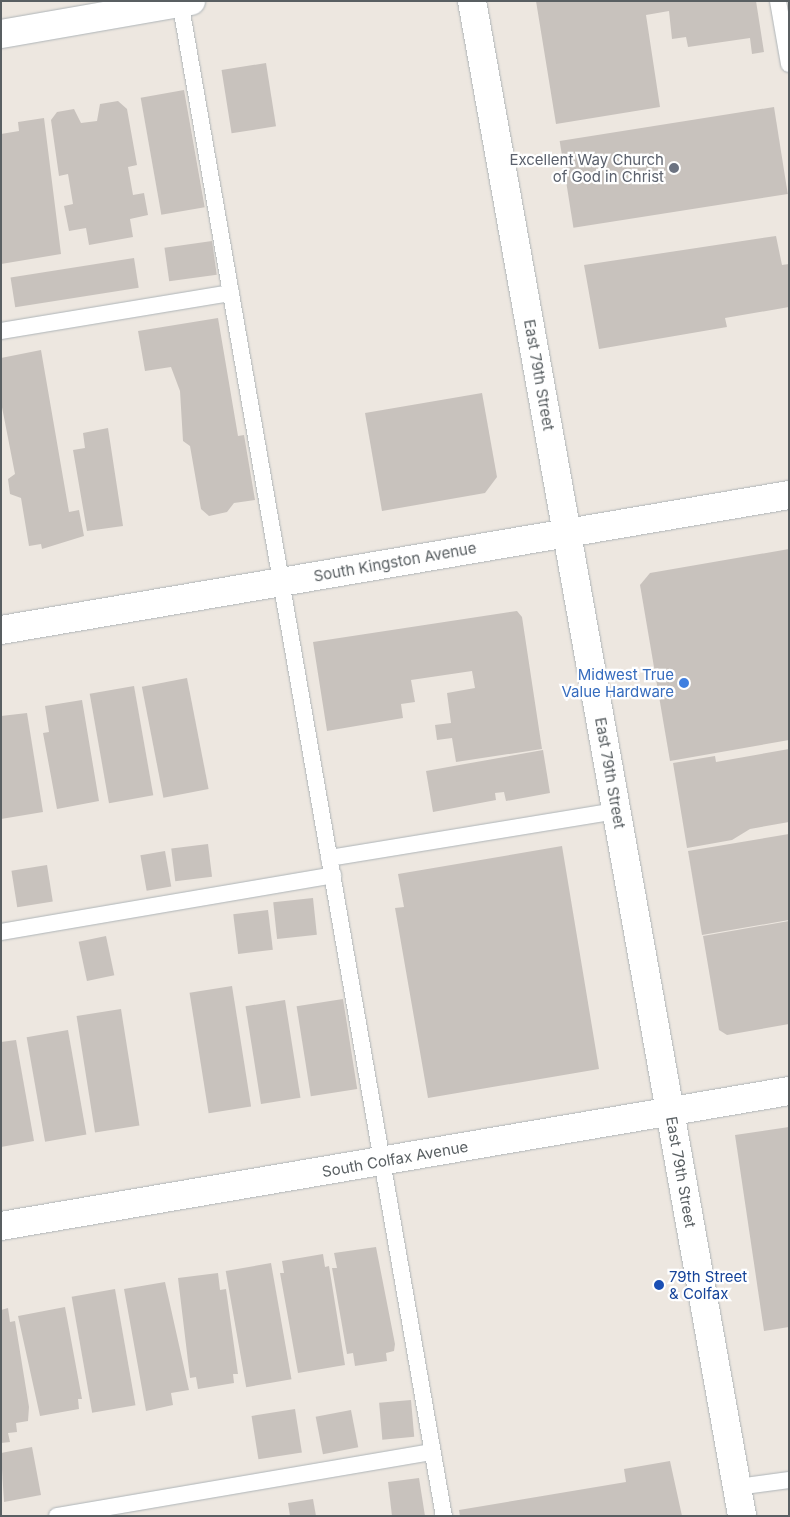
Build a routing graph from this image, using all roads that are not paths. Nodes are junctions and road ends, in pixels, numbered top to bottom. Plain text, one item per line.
1 (472, 1) edge
2 (778, 1) edge
3 (184, 2) edge
4 (1, 34) edge
5 (789, 64) edge
6 (231, 293) junction
7 (1, 331) edge
8 (789, 495) edge
9 (567, 533) junction
10 (282, 582) junction
11 (1, 630) edge
12 (617, 811) junction
13 (329, 858) junction
14 (333, 875) junction
15 (1, 932) edge
16 (789, 1091) edge
17 (670, 1111) junction
18 (382, 1161) junction
19 (1, 1226) edge
20 (432, 1452) junction
21 (789, 1480) edge
22 (737, 1487) junction
23 (57, 1516) edge
24 (444, 1516) edge
25 (742, 1516) edge

1 - 9 street, East 79th Street
2 - 5 lane
3 - 4 street
3 - 6 lane
6 - 7 lane
6 - 10 lane
8 - 9 street, South Kingston Avenue
9 - 10 street, South Kingston Avenue
9 - 12 street, East 79th Street
10 - 11 street, South Kingston Avenue
10 - 13 lane
12 - 13 lane
12 - 17 street, East 79th Street
13 - 14 lane
14 - 15 lane
14 - 18 lane
16 - 17 street, South Colfax Avenue
17 - 18 street, South Colfax Avenue
17 - 22 street, East 79th Street
18 - 19 street, South Colfax Avenue
18 - 20 lane
20 - 23 lane
20 - 24 lane
21 - 22 lane
22 - 25 street, East 79th Street

